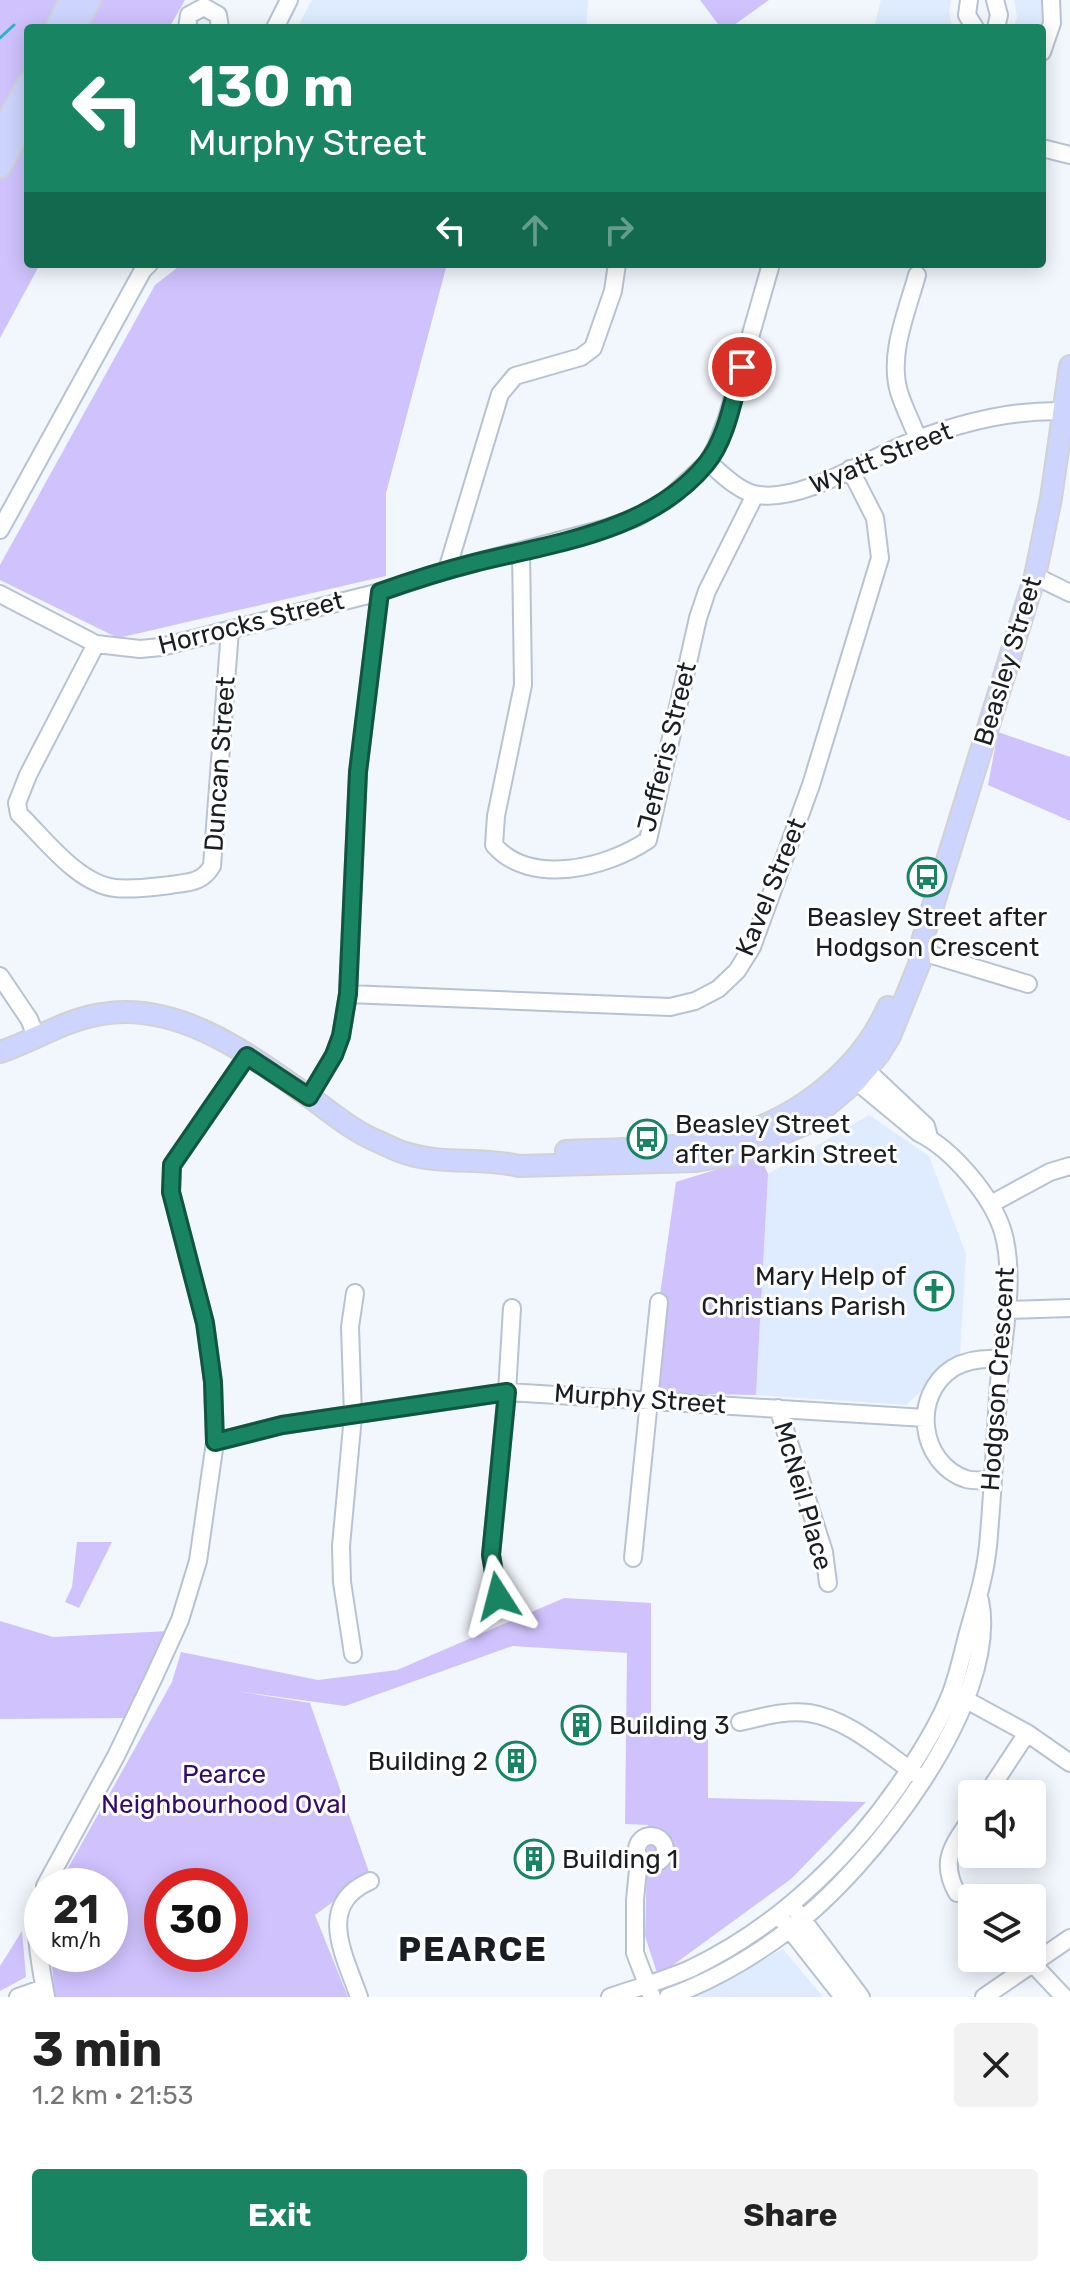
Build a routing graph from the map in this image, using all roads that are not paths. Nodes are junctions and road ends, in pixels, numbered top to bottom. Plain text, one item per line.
1 (70, 0) edge
2 (90, 0) edge
3 (289, 0) edge
4 (969, 0) edge
5 (995, 0) edge
6 (1051, 0) edge
7 (58, 24) edge
8 (77, 24) edge
9 (188, 24) edge
10 (219, 24) edge
11 (277, 24) edge
12 (973, 24) edge
13 (997, 24) edge
14 (1046, 40) edge
15 (24, 90) edge
16 (24, 122) edge
17 (0, 134) edge
18 (1046, 149) edge
19 (1070, 155) edge
20 (0, 167) edge
21 (141, 268) edge
22 (616, 268) edge
23 (770, 268) edge
24 (917, 275) dead end
25 (1070, 366) edge
26 (1064, 411) junction
27 (918, 439) junction
28 (708, 462) junction
29 (850, 469) junction
30 (755, 495) junction
31 (0, 530) edge
32 (521, 551) junction
33 (447, 570) junction
34 (1035, 576) junction
35 (380, 592) junction
36 (1070, 593) edge
37 (0, 594) edge
38 (230, 630) junction
39 (96, 644) junction
40 (919, 951) junction
41 (0, 976) edge
42 (1028, 984) dead end
43 (348, 994) junction
44 (37, 1038) junction
45 (0, 1052) edge
46 (247, 1056) junction
47 (856, 1070) junction
48 (309, 1097) junction
49 (1070, 1166) edge
50 (991, 1204) junction
51 (355, 1293) dead end
52 (659, 1302) dead end
53 (512, 1308) dead end
54 (1070, 1308) edge
55 (1006, 1310) junction
56 (1001, 1359) junction
57 (507, 1392) junction
58 (650, 1399) junction
59 (778, 1408) junction
60 (353, 1416) junction
61 (925, 1418) junction
62 (215, 1442) junction
63 (991, 1481) junction
64 (633, 1558) dead end
65 (828, 1583) dead end
66 (498, 1596) dead end
67 (353, 1654) dead end
68 (959, 1696) junction
69 (740, 1722) dead end
70 (1027, 1733) junction
71 (1070, 1763) edge
72 (917, 1774) junction
73 (996, 1780) edge
74 (958, 1838) edge
75 (639, 1859) dead end
76 (55, 1868) edge
77 (370, 1881) dead end
78 (957, 1893) dead end
79 (784, 1910) junction
80 (796, 1925) junction
81 (1070, 1938) edge
82 (1046, 1955) edge
83 (42, 1972) edge
84 (1021, 1972) edge
85 (1041, 1972) edge
86 (649, 1991) edge
87 (45, 1992) edge
88 (18, 1997) edge
89 (359, 1997) edge
90 (610, 1997) edge
91 (668, 1997) edge
92 (843, 1997) edge
93 (861, 1997) edge
94 (984, 1997) edge
95 (1064, 1997) edge

1 - 7 main road
2 - 8 main road
3 - 11 street
4 - 12 street
5 - 13 street
6 - 14 street
9 - 10 street
15 - 17 main road
16 - 20 main road
18 - 19 street
21 - 31 street
22 - 33 street
23 - 28 street, Horrocks Street
24 - 27 street
25 - 26 main road, Beasley Street
26 - 27 street, Wyatt Street
26 - 34 main road, Beasley Street
27 - 29 street, Wyatt Street
28 - 30 street
28 - 32 street, Horrocks Street
29 - 30 street, Wyatt Street
29 - 43 street, Kavel Street
30 - 32 street, Jefferis Street
32 - 33 street, Horrocks Street
33 - 35 street, Horrocks Street
34 - 36 street
34 - 40 main road, Beasley Street
35 - 38 street, Horrocks Street
35 - 43 street
37 - 39 street, Horrocks Street
38 - 39 street, Horrocks Street
38 - 39 street, Duncan Street
40 - 42 street
40 - 47 main road, Beasley Street
41 - 44 street
43 - 48 street
44 - 45 main road, Beasley Street
44 - 46 main road, Beasley Street
46 - 48 main road, Beasley Street
46 - 62 street
47 - 48 main road, Beasley Street
47 - 50 street, Hodgson Crescent
49 - 50 street
50 - 55 street, Hodgson Crescent
51 - 60 street
52 - 58 street
53 - 57 street
54 - 55 street
55 - 56 street, Hodgson Crescent
56 - 61 street
56 - 63 street, Hodgson Crescent
57 - 58 street, Murphy Street
57 - 60 street, Murphy Street
57 - 66 street
58 - 59 street, Murphy Street
58 - 64 street
59 - 61 street, Murphy Street
59 - 65 street, McNeil Place
60 - 62 street, Murphy Street
60 - 67 street
61 - 63 street
62 - 76 street
63 - 68 street, Hodgson Crescent
68 - 70 street
68 - 72 street, Hodgson Crescent
69 - 72 street
70 - 71 street
70 - 73 street
72 - 79 street, Hodgson Crescent
72 - 80 street, Hodgson Crescent
74 - 78 street
75 - 86 street
77 - 89 street
79 - 80 street
79 - 86 street, Hodgson Crescent
80 - 91 street, Hodgson Crescent
80 - 92 street
80 - 93 street
81 - 82 street
83 - 87 street
84 - 94 street
85 - 95 street
86 - 90 street, Hodgson Crescent
87 - 88 street

